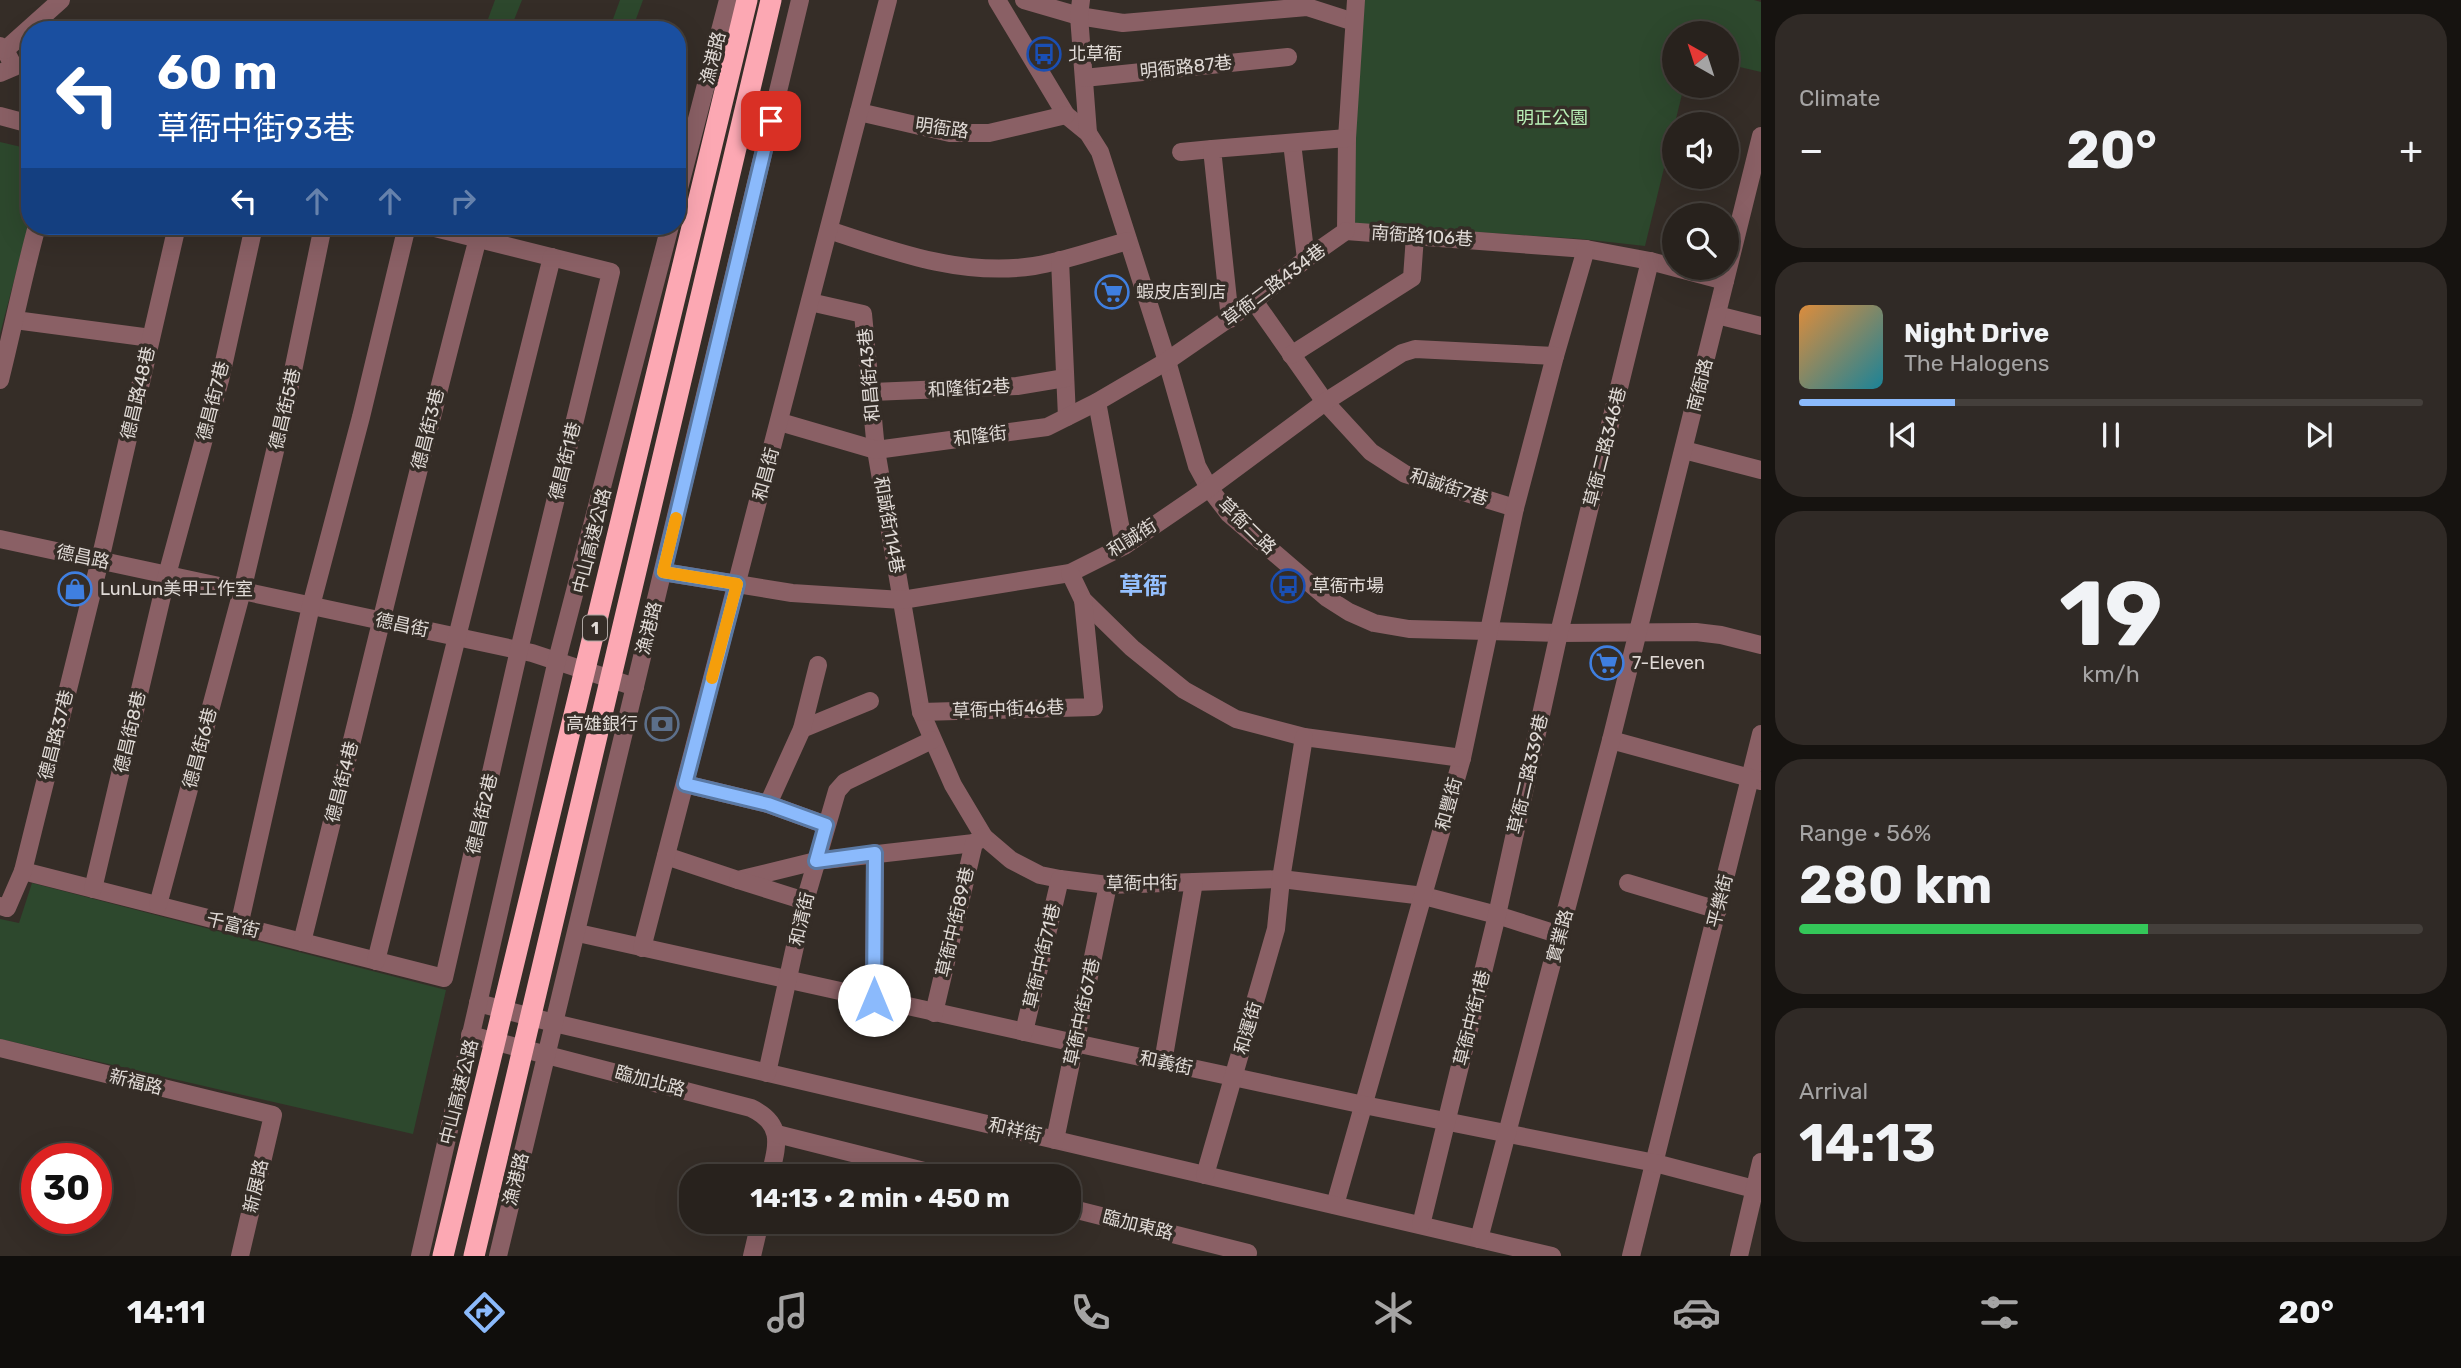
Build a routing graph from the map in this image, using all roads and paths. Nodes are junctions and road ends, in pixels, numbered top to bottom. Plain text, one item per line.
1 (61, 0) edge
2 (728, 0) edge
3 (747, 0) edge
4 (771, 0) edge
5 (800, 0) edge
6 (888, 0) edge
7 (997, 0) edge
8 (1024, 0) edge
9 (1356, 0) edge
10 (1080, 8) edge
11 (36, 21) edge
12 (1354, 22) junction
13 (21, 33) edge
14 (3, 48) edge
15 (1288, 57) dead end
16 (0, 73) edge
17 (1084, 78) junction
18 (859, 112) junction
19 (1066, 115) junction
20 (0, 116) edge
21 (21, 122) edge
22 (1088, 133) junction
23 (1347, 138) junction
24 (1292, 143) junction
25 (1760, 143) edge
26 (1212, 149) junction
27 (1181, 152) dead end
28 (686, 162) edge
29 (829, 230) junction
30 (1346, 231) junction
31 (35, 235) edge
32 (175, 235) edge
33 (252, 235) edge
34 (321, 235) edge
35 (405, 235) edge
36 (462, 235) edge
37 (668, 235) edge
38 (1415, 236) junction
39 (478, 239) junction
40 (1128, 241) junction
41 (1586, 249) junction
42 (552, 257) junction
43 (1306, 259) junction
44 (1060, 260) junction
45 (1650, 261) junction
46 (1726, 281) junction
47 (810, 302) junction
48 (1254, 302) junction
49 (1717, 315) junction
50 (1230, 319) junction
51 (15, 320) junction
52 (1761, 326) edge
53 (151, 338) junction
54 (1291, 355) junction
55 (1555, 356) junction
56 (3, 359) edge
57 (1167, 361) junction
58 (1065, 378) junction
59 (0, 380) edge
60 (872, 392) junction
61 (1097, 402) junction
62 (1325, 402) junction
63 (1067, 417) junction
64 (780, 422) junction
65 (876, 450) junction
66 (1684, 450) junction
67 (1761, 470) edge
68 (1209, 488) junction
69 (1515, 508) junction
70 (0, 539) edge
71 (1124, 546) junction
72 (100, 560) junction
73 (663, 572) junction
74 (1070, 573) junction
75 (167, 575) junction
76 (737, 584) junction
77 (242, 591) junction
78 (902, 600) junction
79 (1083, 600) junction
80 (311, 606) junction
81 (383, 621) junction
82 (1490, 632) junction
83 (1559, 633) junction
84 (1638, 633) junction
85 (457, 637) junction
86 (1761, 645) edge
87 (519, 650) junction
88 (558, 660) junction
89 (818, 665) dead end
90 (635, 687) junction
91 (870, 701) dead end
92 (921, 712) junction
93 (802, 729) junction
94 (1761, 734) edge
95 (1304, 737) junction
96 (932, 740) junction
97 (1611, 740) junction
98 (1462, 758) junction
99 (1756, 780) edge
100 (685, 784) junction
101 (768, 804) junction
102 (826, 825) junction
103 (979, 840) junction
104 (875, 853) junction
105 (666, 856) junction
106 (816, 861) junction
107 (23, 871) junction
108 (1060, 879) junction
109 (1281, 879) junction
110 (738, 880) junction
111 (1194, 882) junction
112 (1628, 883) dead end
113 (1108, 885) junction
114 (93, 889) junction
115 (1424, 896) junction
116 (805, 901) junction
117 (158, 905) junction
118 (3, 907) edge
119 (1718, 910) junction
120 (1497, 915) junction
121 (239, 926) junction
122 (578, 933) junction
123 (1560, 935) junction
124 (302, 942) junction
125 (642, 948) junction
126 (376, 961) junction
127 (444, 978) joint
128 (787, 981) junction
129 (874, 1000) junction
130 (478, 1003) junction
131 (933, 1013) junction
132 (554, 1023) junction
133 (1024, 1032) junction
134 (470, 1035) junction
135 (1075, 1043) junction
136 (0, 1048) edge
137 (547, 1054) junction
138 (1163, 1062) junction
139 (767, 1073) junction
140 (1233, 1077) junction
141 (1364, 1105) junction
142 (273, 1115) joint
143 (1447, 1122) junction
144 (777, 1134) junction
145 (1507, 1134) junction
146 (1055, 1140) junction
147 (1761, 1162) edge
148 (1655, 1163) junction
149 (773, 1164) edge
150 (896, 1164) edge
151 (1205, 1175) junction
152 (1754, 1189) junction
153 (1335, 1205) junction
154 (1081, 1211) edge
155 (1422, 1225) junction
156 (757, 1234) edge
157 (1479, 1239) junction
158 (1503, 1250) edge
159 (1247, 1254) edge
160 (240, 1256) edge
161 (419, 1256) edge
162 (443, 1256) edge
163 (474, 1256) edge
164 (498, 1256) edge
165 (752, 1256) edge
166 (1552, 1256) edge
167 (1631, 1256) edge
168 (1739, 1256) edge

1 - 11 street
2 - 28 street, 漁港路
3 - 162 highway, 中山高速公路 / 1, bridge
4 - 163 highway, 1, bridge
5 - 73 street, 漁港路
6 - 18 street, 和昌街
7 - 19 street, 草衙二路
8 - 10 street
9 - 12 street, 南衙路106巷
10 - 12 street
10 - 17 street
12 - 23 street, 南衙路106巷
13 - 14 street
14 - 16 street
15 - 17 street, 明衙路87巷
17 - 22 street
18 - 19 street, 明衙路
18 - 29 street, 和昌街
19 - 22 street, 草衙二路
20 - 21 street
22 - 40 street, 草衙二路
23 - 24 street
23 - 30 street, 南衙路106巷
24 - 26 street
24 - 43 street
25 - 46 street, 南衙路
26 - 27 street
26 - 50 street
29 - 44 street
29 - 47 street, 和昌街
30 - 38 street, 南衙路106巷
30 - 43 street, 草衙二路434巷
31 - 51 street
32 - 53 street, 德昌路48巷
33 - 75 street, 德昌街7巷
34 - 77 street, 德昌街5巷
35 - 80 street
36 - 39 street
37 - 88 street
38 - 41 street, 南衙路106巷
38 - 54 street
39 - 42 street
39 - 81 street, 德昌街3巷
40 - 44 street
40 - 57 street, 草衙二路
41 - 45 street, 南衙路106巷
41 - 55 street
42 - 85 street
42 - 87 street, 德昌街1巷
43 - 48 street, 草衙二路434巷
44 - 58 street
45 - 46 street, 南衙路106巷
45 - 83 street, 草衙二路346巷
46 - 49 street, 南衙路
47 - 60 street, 和昌街43巷
47 - 64 street, 和昌街
48 - 50 street, 草衙二路434巷
48 - 54 street, 和誠街7巷
49 - 52 street
49 - 66 street, 南衙路
50 - 57 street, 草衙二路434巷
51 - 53 street
51 - 56 street
53 - 72 street, 德昌路48巷
54 - 62 street, 和誠街7巷
55 - 62 street, 和誠街
55 - 69 street
56 - 59 street
57 - 61 street, 和隆街
57 - 68 street, 草衙二路
58 - 60 street, 和隆街2巷
58 - 63 street
60 - 65 street, 和昌街43巷
61 - 63 street, 和隆街
61 - 71 street
62 - 68 street, 和誠街
62 - 69 street, 和誠街7巷
63 - 65 street, 和隆街
64 - 65 street, 和隆街
64 - 76 street, 和昌街
65 - 78 street, 和誠街114巷
66 - 67 street
66 - 84 street, 南衙路
68 - 71 street, 和誠街
68 - 82 street, 草衙二路
69 - 82 street
70 - 72 street, 德昌路
71 - 74 street, 和誠街
72 - 75 street, 德昌路
72 - 107 street, 德昌路37巷
73 - 76 street, 和誠街
73 - 90 street, 漁港路
74 - 78 street, 和誠街
74 - 79 street, 和豐街
75 - 77 street, 德昌街
75 - 114 street, 德昌街8巷
76 - 78 street, 和誠街
76 - 100 street, 和昌街
77 - 80 street, 德昌街
77 - 117 street, 德昌街6巷
78 - 92 street, 草衙中街
79 - 92 street, 草衙中街46巷
79 - 95 street, 和豐街
80 - 81 street, 德昌街
80 - 121 street
81 - 85 street, 德昌街
81 - 124 street, 德昌街4巷
82 - 83 street, 草衙二路
82 - 98 street
83 - 84 street, 草衙二路
83 - 120 street, 草衙二路339巷
84 - 86 street, 草衙二路
84 - 97 street, 實業路
85 - 87 street, 德昌街
85 - 126 street
87 - 88 street, 德昌街
87 - 127 street, 德昌街2巷
88 - 90 street, 德昌街
88 - 130 street
89 - 93 street
90 - 122 street, 漁港路
91 - 93 street
92 - 96 street, 草衙中街
93 - 101 street
94 - 99 street, 平樂街
95 - 98 street, 和豐街
95 - 109 street, 和運街
96 - 102 street, 和清街
96 - 103 street, 草衙中街
97 - 99 street
97 - 123 street, 實業路
98 - 115 street, 和豐街
99 - 119 street, 平樂街
100 - 101 street
100 - 105 street, 和昌街
101 - 102 street
102 - 106 street, 和清街
103 - 104 street
103 - 108 street, 草衙中街
103 - 131 street, 草衙中街89巷
104 - 106 street
104 - 129 street
105 - 110 street
105 - 125 street, 和昌街
106 - 110 street
106 - 116 street, 和清街
107 - 114 street, 千富街
107 - 118 street, 德昌路37巷
108 - 113 street, 草衙中街
108 - 133 street, 草衙中街71巷
109 - 111 street, 草衙中街
109 - 115 street, 草衙中街
109 - 140 street, 和運街
110 - 116 street
111 - 113 street, 草衙中街
111 - 138 street
112 - 119 street
113 - 135 street, 草衙中街67巷
114 - 117 street, 千富街
115 - 120 street, 草衙中街
115 - 141 street, 和豐街
116 - 128 street, 和清街
117 - 121 street, 千富街
119 - 148 street, 平樂街
120 - 123 street, 草衙中街
120 - 143 street, 草衙中街1巷
121 - 124 street, 千富街
122 - 125 street, 和義街
122 - 132 street, 漁港路
123 - 145 street, 實業路
124 - 126 street, 千富街
125 - 128 street, 和義街
126 - 127 street, 千富街
128 - 129 street, 和義街
128 - 139 street, 和清街
129 - 131 street, 和義街
130 - 132 street, 和祥街
130 - 134 street
131 - 133 street, 和義街
132 - 137 street, 漁港路
132 - 139 street, 和祥街
133 - 135 street, 和義街
134 - 137 street, 臨加北路
134 - 161 street
135 - 138 street, 和義街
135 - 146 street, 草衙中街67巷
136 - 142 street, 新福路
137 - 144 street, 臨加北路
137 - 164 street, 漁港路
138 - 140 street, 和義街
139 - 146 street, 和祥街
140 - 141 street, 和義街
140 - 151 street, 和運街
141 - 143 street, 和義街
141 - 153 street, 和豐街
142 - 160 street, 新展路
143 - 145 street, 和義街
143 - 155 street, 草衙中街1巷
144 - 149 street
144 - 150 street
145 - 148 street, 和義街
145 - 157 street, 實業路
146 - 151 street, 和祥街
147 - 152 street
148 - 152 street, 和義街
148 - 167 street, 平樂街
151 - 153 street, 和祥街
152 - 168 street
153 - 155 street, 和祥街
154 - 159 street, 臨加東路
155 - 157 street, 和祥街
156 - 165 street
157 - 158 street, 和祥街
158 - 166 street, 和祥街

